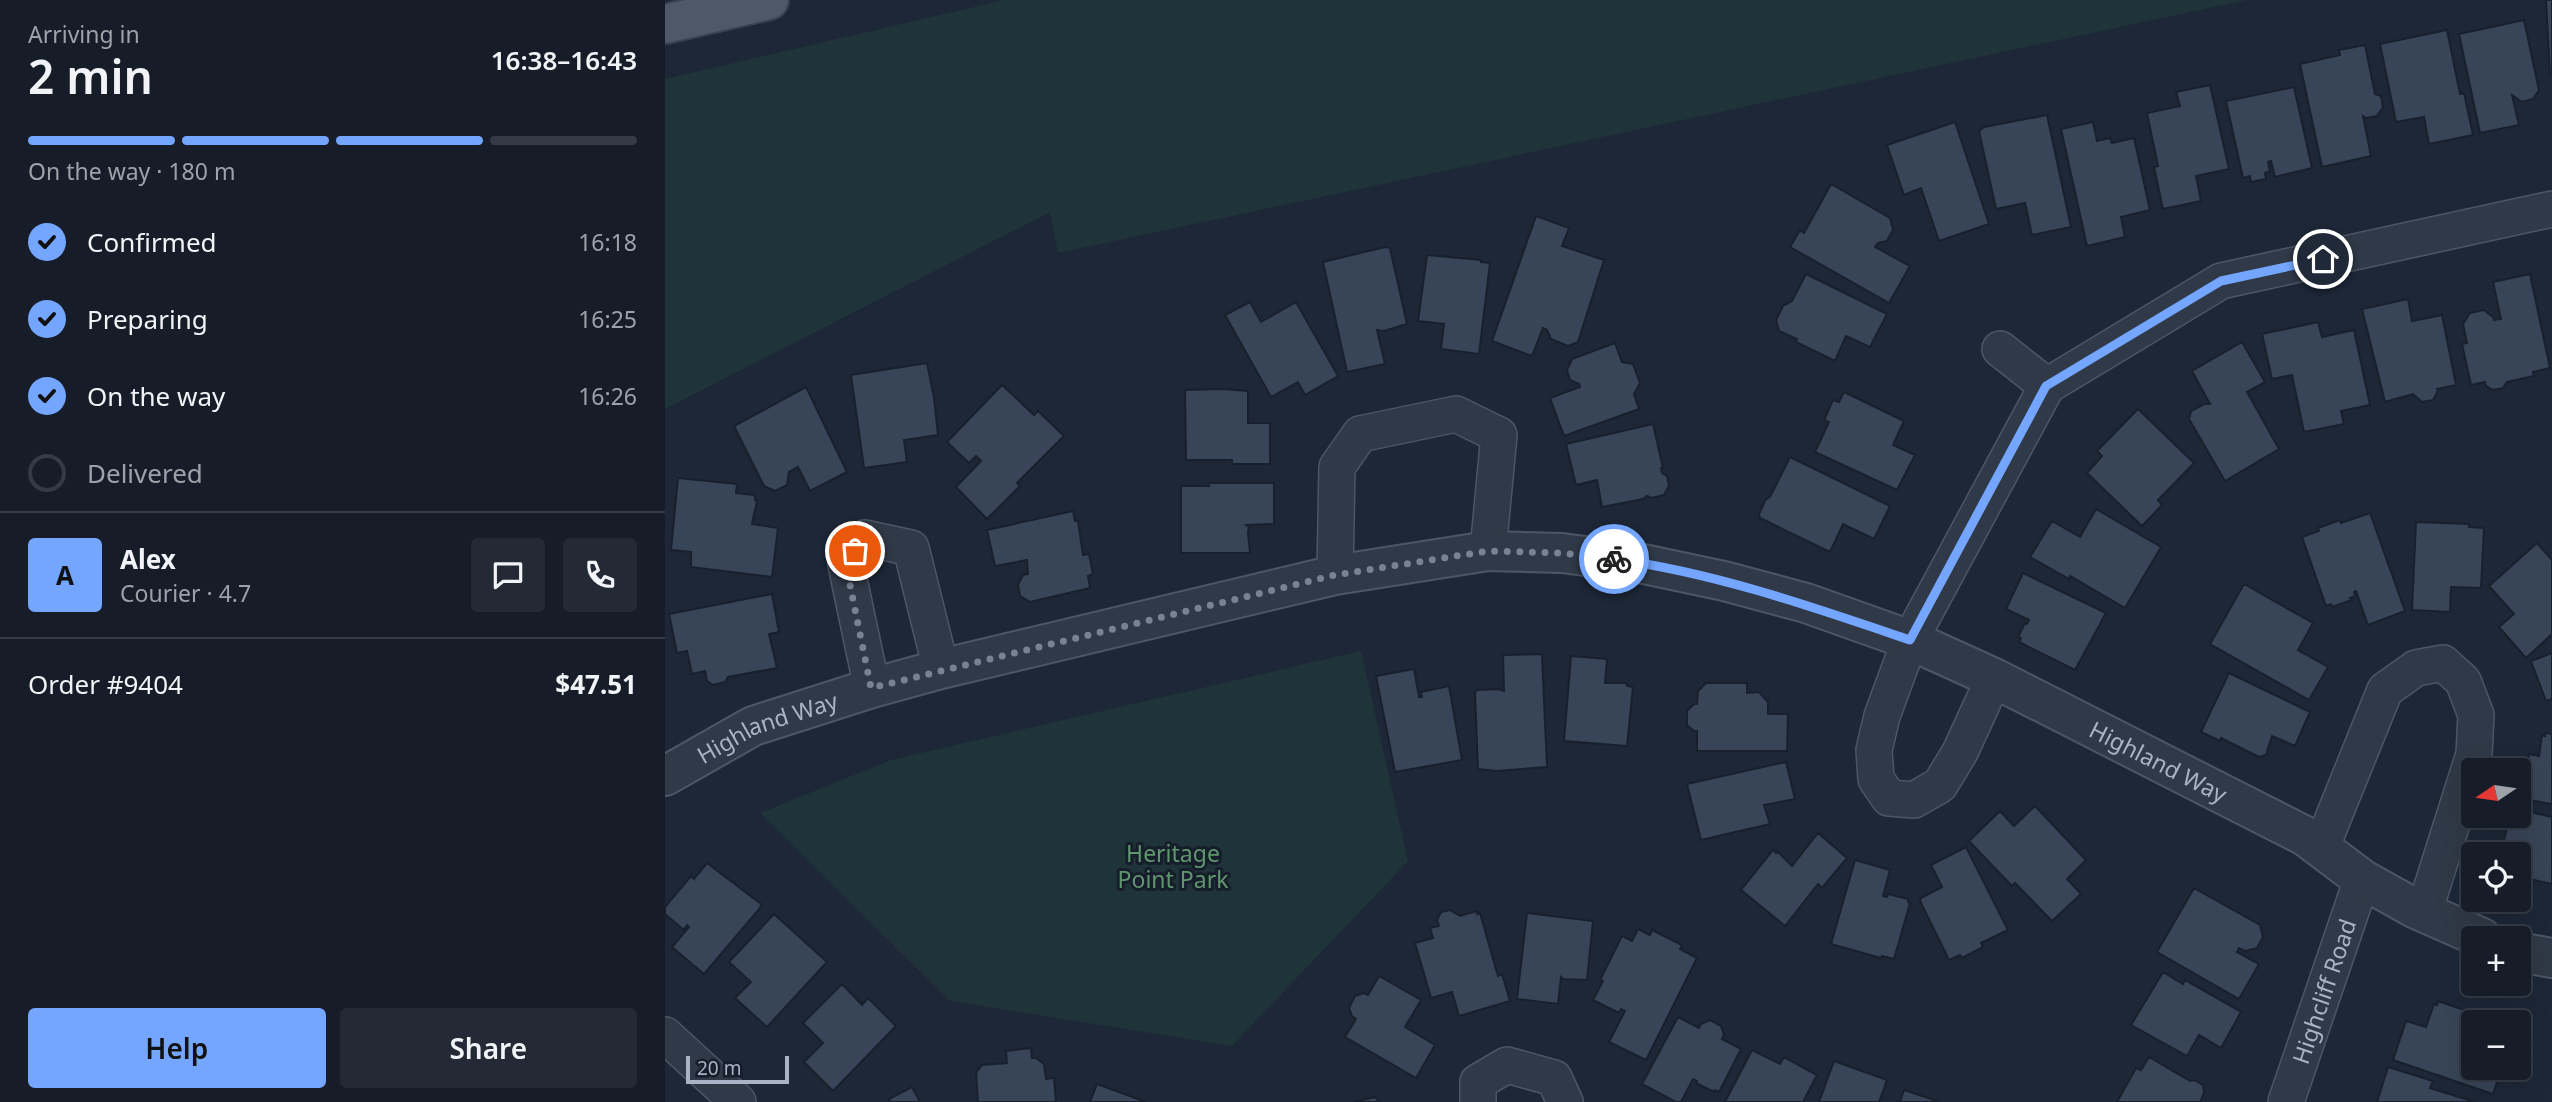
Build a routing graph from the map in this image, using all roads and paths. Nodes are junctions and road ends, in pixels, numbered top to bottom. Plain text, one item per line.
1 (769, 0) edge
2 (665, 24) edge
3 (2552, 209) edge
4 (2000, 349) dead end
5 (2046, 386) junction
6 (1488, 551) junction
7 (1335, 575) junction
8 (1910, 640) junction
9 (941, 669) junction
10 (1994, 678) junction
11 (871, 688) junction
12 (665, 776) edge
13 (2321, 848) junction
14 (2362, 879) junction
15 (2424, 912) junction
16 (2461, 929) edge
17 (2531, 954) edge
18 (2552, 958) edge
19 (665, 1035) edge
20 (738, 1102) edge
21 (1478, 1102) edge
22 (1565, 1102) edge
23 (2286, 1102) edge

1 - 2 main road
3 - 5 street
4 - 5 street
5 - 8 street
6 - 7 street, Highland Way
6 - 7 street
6 - 8 street, Highland Way
7 - 9 street, Highland Way
8 - 10 street, Highland Way
8 - 10 street
9 - 11 street, Highland Way
9 - 11 street
10 - 13 street, Highland Way
11 - 12 street, Highland Way
13 - 14 street, Highland Way
13 - 15 street
14 - 15 street, Highland Way
14 - 23 street, Highcliff Road
15 - 16 street, Highland Way
17 - 18 street
19 - 20 street
21 - 22 street

